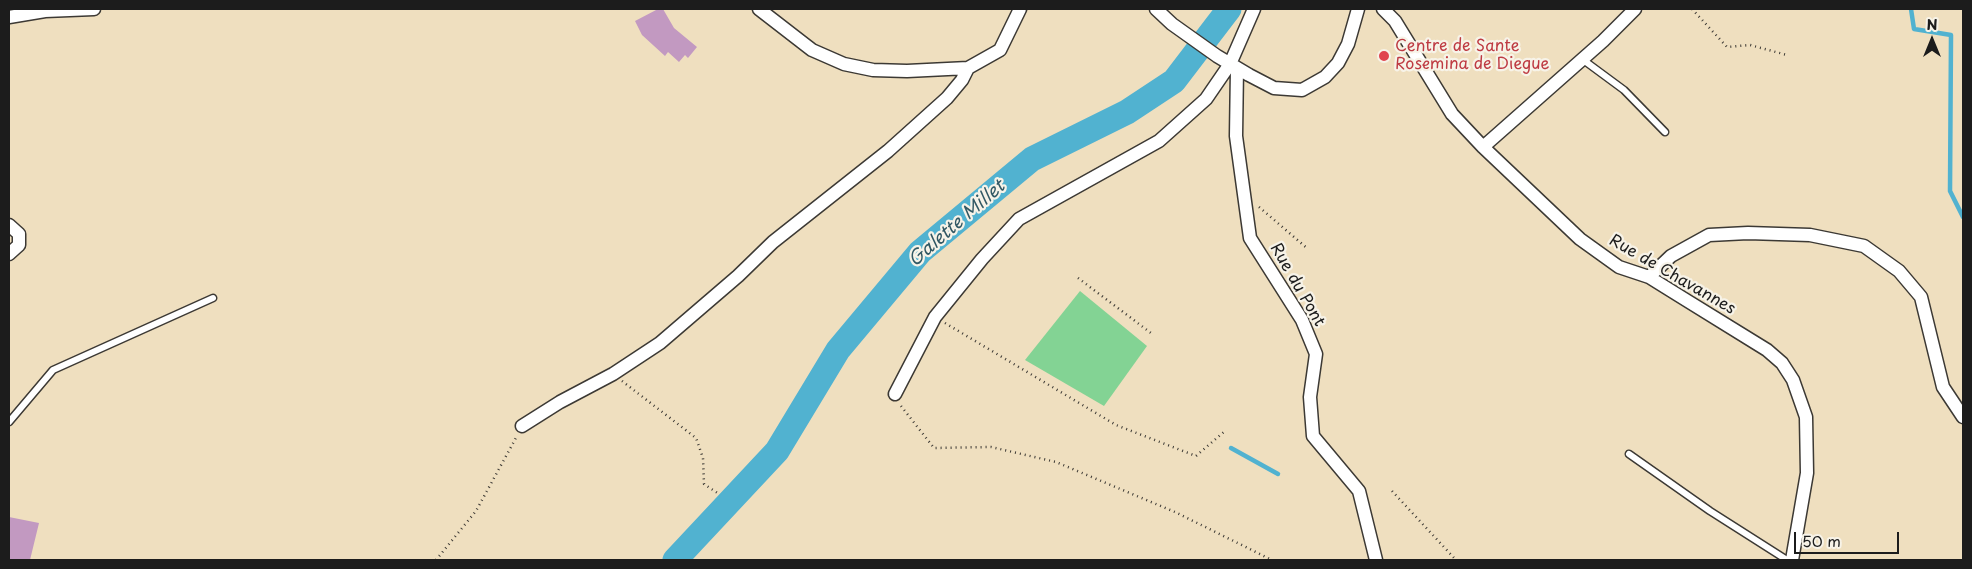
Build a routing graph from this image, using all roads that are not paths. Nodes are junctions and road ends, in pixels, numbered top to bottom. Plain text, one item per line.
1 (94, 9) edge
2 (759, 9) edge
3 (1020, 9) edge
4 (1156, 9) edge
5 (1254, 9) edge
6 (1358, 9) edge
7 (1383, 9) edge
8 (1635, 9) edge
9 (9, 18) edge
10 (1582, 59) junction
11 (1233, 66) junction
12 (968, 68) junction
13 (1665, 132) dead end
14 (1483, 146) junction
15 (9, 225) edge
16 (9, 254) edge
17 (1649, 278) junction
18 (213, 298) dead end
19 (895, 394) road end
20 (1963, 417) edge
21 (9, 422) edge
22 (522, 426) road end
23 (1629, 454) dead end
24 (1376, 560) edge
25 (1787, 560) edge
26 (1792, 560) edge

1 - 9 street
2 - 12 street
3 - 12 street
4 - 11 street
5 - 11 street
6 - 11 street
7 - 14 street, Rue de Chavannes
8 - 10 street
10 - 13 lane
10 - 14 street
11 - 19 street
11 - 24 street, Rue du Pont
12 - 22 street
14 - 17 street, Rue de Chavannes
15 - 16 street
17 - 20 street
17 - 26 street, Rue de Chavannes
18 - 21 lane
23 - 25 lane

